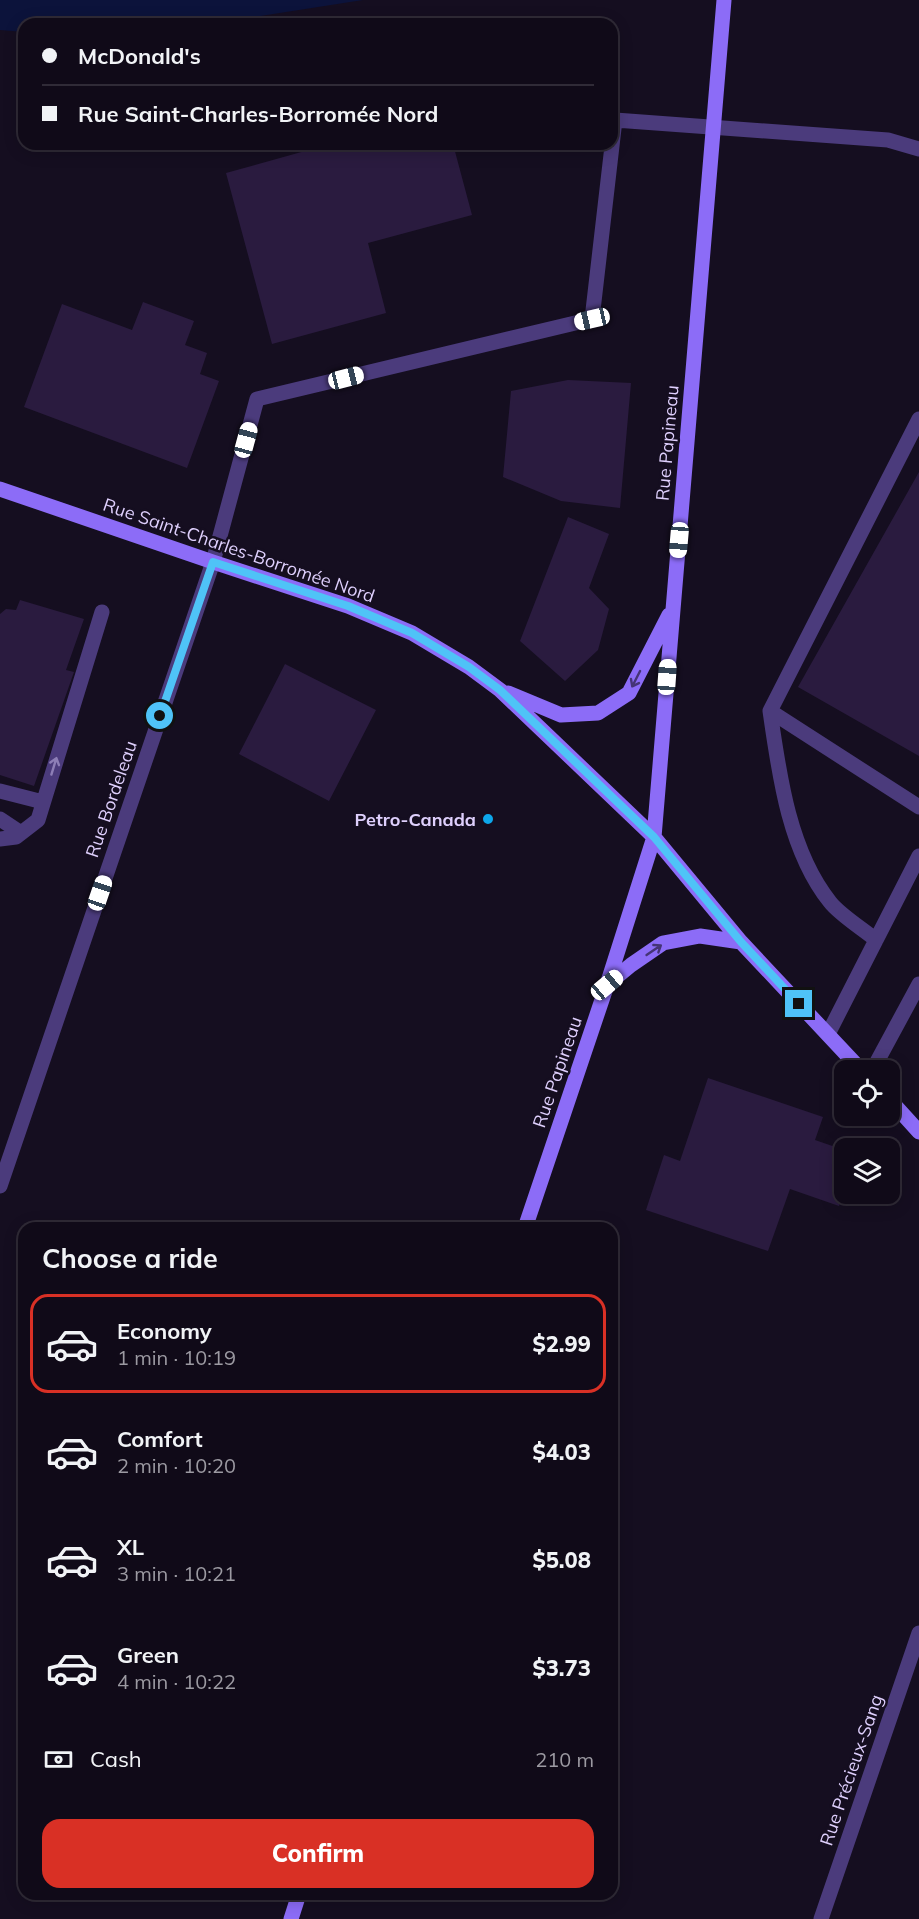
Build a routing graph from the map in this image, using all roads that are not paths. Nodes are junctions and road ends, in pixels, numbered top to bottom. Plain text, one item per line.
1 (724, 0) edge
2 (618, 120) edge
3 (713, 127) junction
4 (612, 150) edge
5 (916, 151) edge
6 (919, 419) edge
7 (0, 489) edge
8 (213, 562) junction
9 (673, 609) junction
10 (102, 612) dead end
11 (500, 690) junction
12 (770, 711) junction
13 (0, 791) edge
14 (43, 802) junction
15 (919, 807) edge
16 (0, 819) edge
17 (21, 833) junction
18 (654, 837) junction
19 (0, 839) edge
20 (919, 856) edge
21 (876, 940) junction
22 (741, 942) junction
23 (919, 984) edge
24 (607, 985) junction
25 (828, 1035) junction
26 (852, 1060) edge
27 (878, 1060) edge
28 (900, 1111) edge
29 (919, 1132) edge
30 (0, 1186) edge
31 (527, 1222) edge
32 (919, 1633) edge
33 (297, 1900) edge
34 (291, 1919) edge
35 (821, 1919) edge

1 - 3 main road, Rue Papineau
2 - 3 street, Rue Bordeleau
3 - 5 street
3 - 9 main road, Rue Papineau
4 - 8 street, Rue Bordeleau
6 - 12 street
7 - 8 main road, Rue Saint-Charles-Borromée Nord
8 - 11 main road, Rue Saint-Charles-Borromée Nord
8 - 30 street, Rue Bordeleau
9 -> 11 main road
9 - 18 main road, Rue Papineau
14 -> 10 street
11 - 18 main road, Rue Saint-Charles-Borromée Nord
12 - 15 street
12 - 21 street
13 - 14 street
14 - 17 street
16 - 17 street
17 - 19 street
18 - 22 main road, Rue Saint-Charles-Borromée Nord
18 - 24 main road, Rue Papineau
20 - 21 street
21 - 25 street
24 -> 22 main road
22 - 25 main road, Rue Saint-Charles-Borromée Nord
23 - 27 street
24 - 31 main road, Rue Papineau
25 - 26 main road, Rue Saint-Charles-Borromée Nord
28 - 29 main road
32 - 35 street, Rue Précieux-Sang
33 - 34 main road

